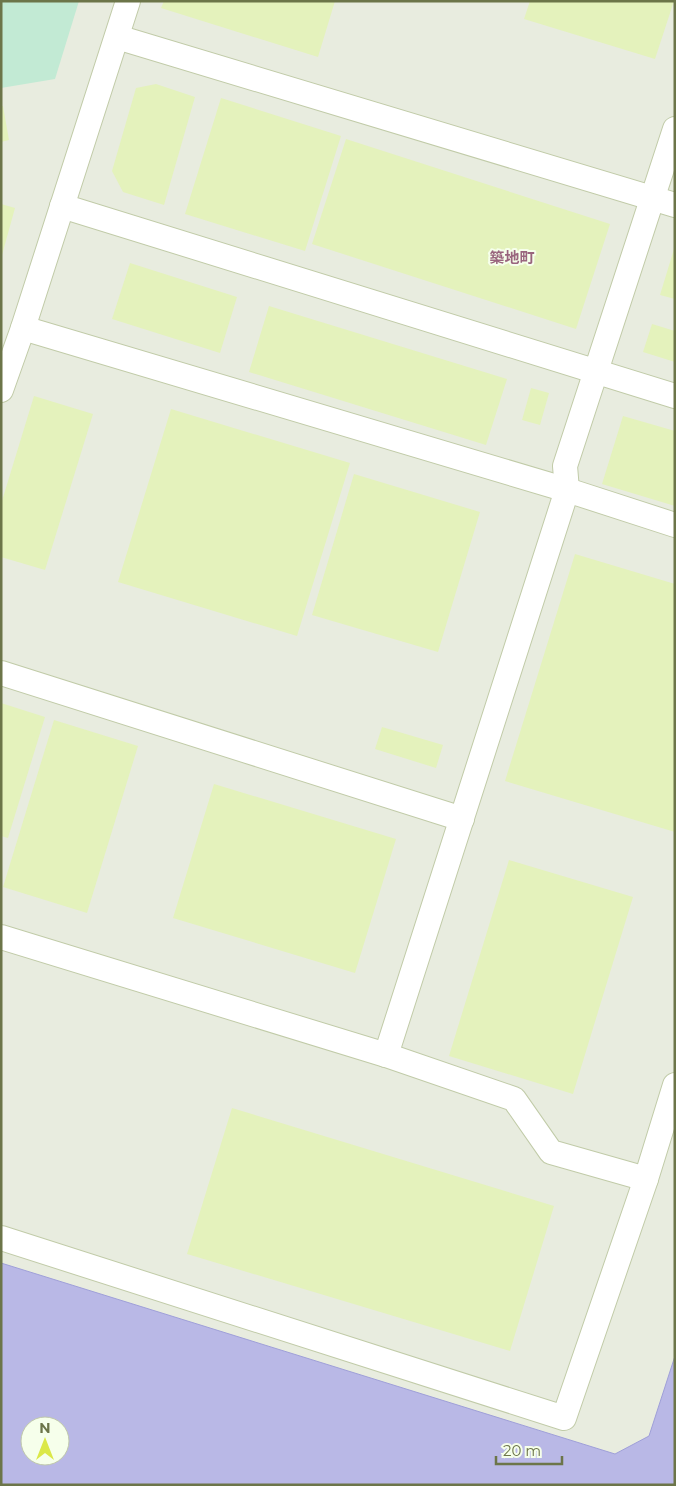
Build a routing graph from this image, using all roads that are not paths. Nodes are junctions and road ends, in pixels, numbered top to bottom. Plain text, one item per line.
1 (128, 1) edge
2 (117, 37) junction
3 (675, 129) edge
4 (652, 198) junction
5 (675, 205) edge
6 (62, 206) junction
7 (23, 328) junction
8 (596, 371) junction
9 (1, 390) edge
10 (675, 396) edge
11 (568, 490) junction
12 (675, 525) edge
13 (1, 672) edge
14 (462, 819) junction
15 (1, 937) edge
16 (386, 1055) junction
17 (675, 1085) edge
18 (646, 1179) junction
19 (1, 1238) edge

1 - 2 lane
2 - 4 lane
2 - 6 lane
3 - 4 lane
4 - 5 lane
4 - 8 lane
6 - 7 lane
6 - 8 lane
7 - 9 lane
7 - 11 lane
8 - 10 lane
8 - 11 lane
11 - 12 lane
11 - 14 lane
13 - 14 lane
14 - 16 lane
15 - 16 lane
16 - 18 lane
17 - 18 lane
18 - 19 lane

